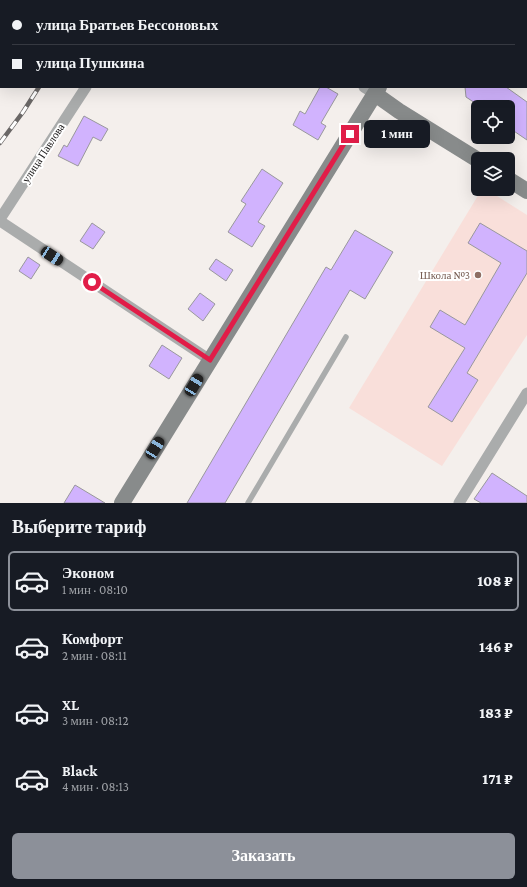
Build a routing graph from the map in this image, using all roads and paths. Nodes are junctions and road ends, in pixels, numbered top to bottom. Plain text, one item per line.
1 (85, 88) edge
2 (373, 89) edge
3 (471, 156) edge
4 (515, 183) edge
5 (527, 191) edge
6 (0, 220) edge
7 (346, 337) dead end
8 (210, 360) junction
9 (527, 393) edge
10 (126, 502) edge
11 (248, 503) edge
12 (459, 503) edge

1 - 6 street, улица Павлова
2 - 3 street
2 - 8 street
4 - 5 street
6 - 8 street
7 - 11 lane
8 - 10 street
9 - 12 street

